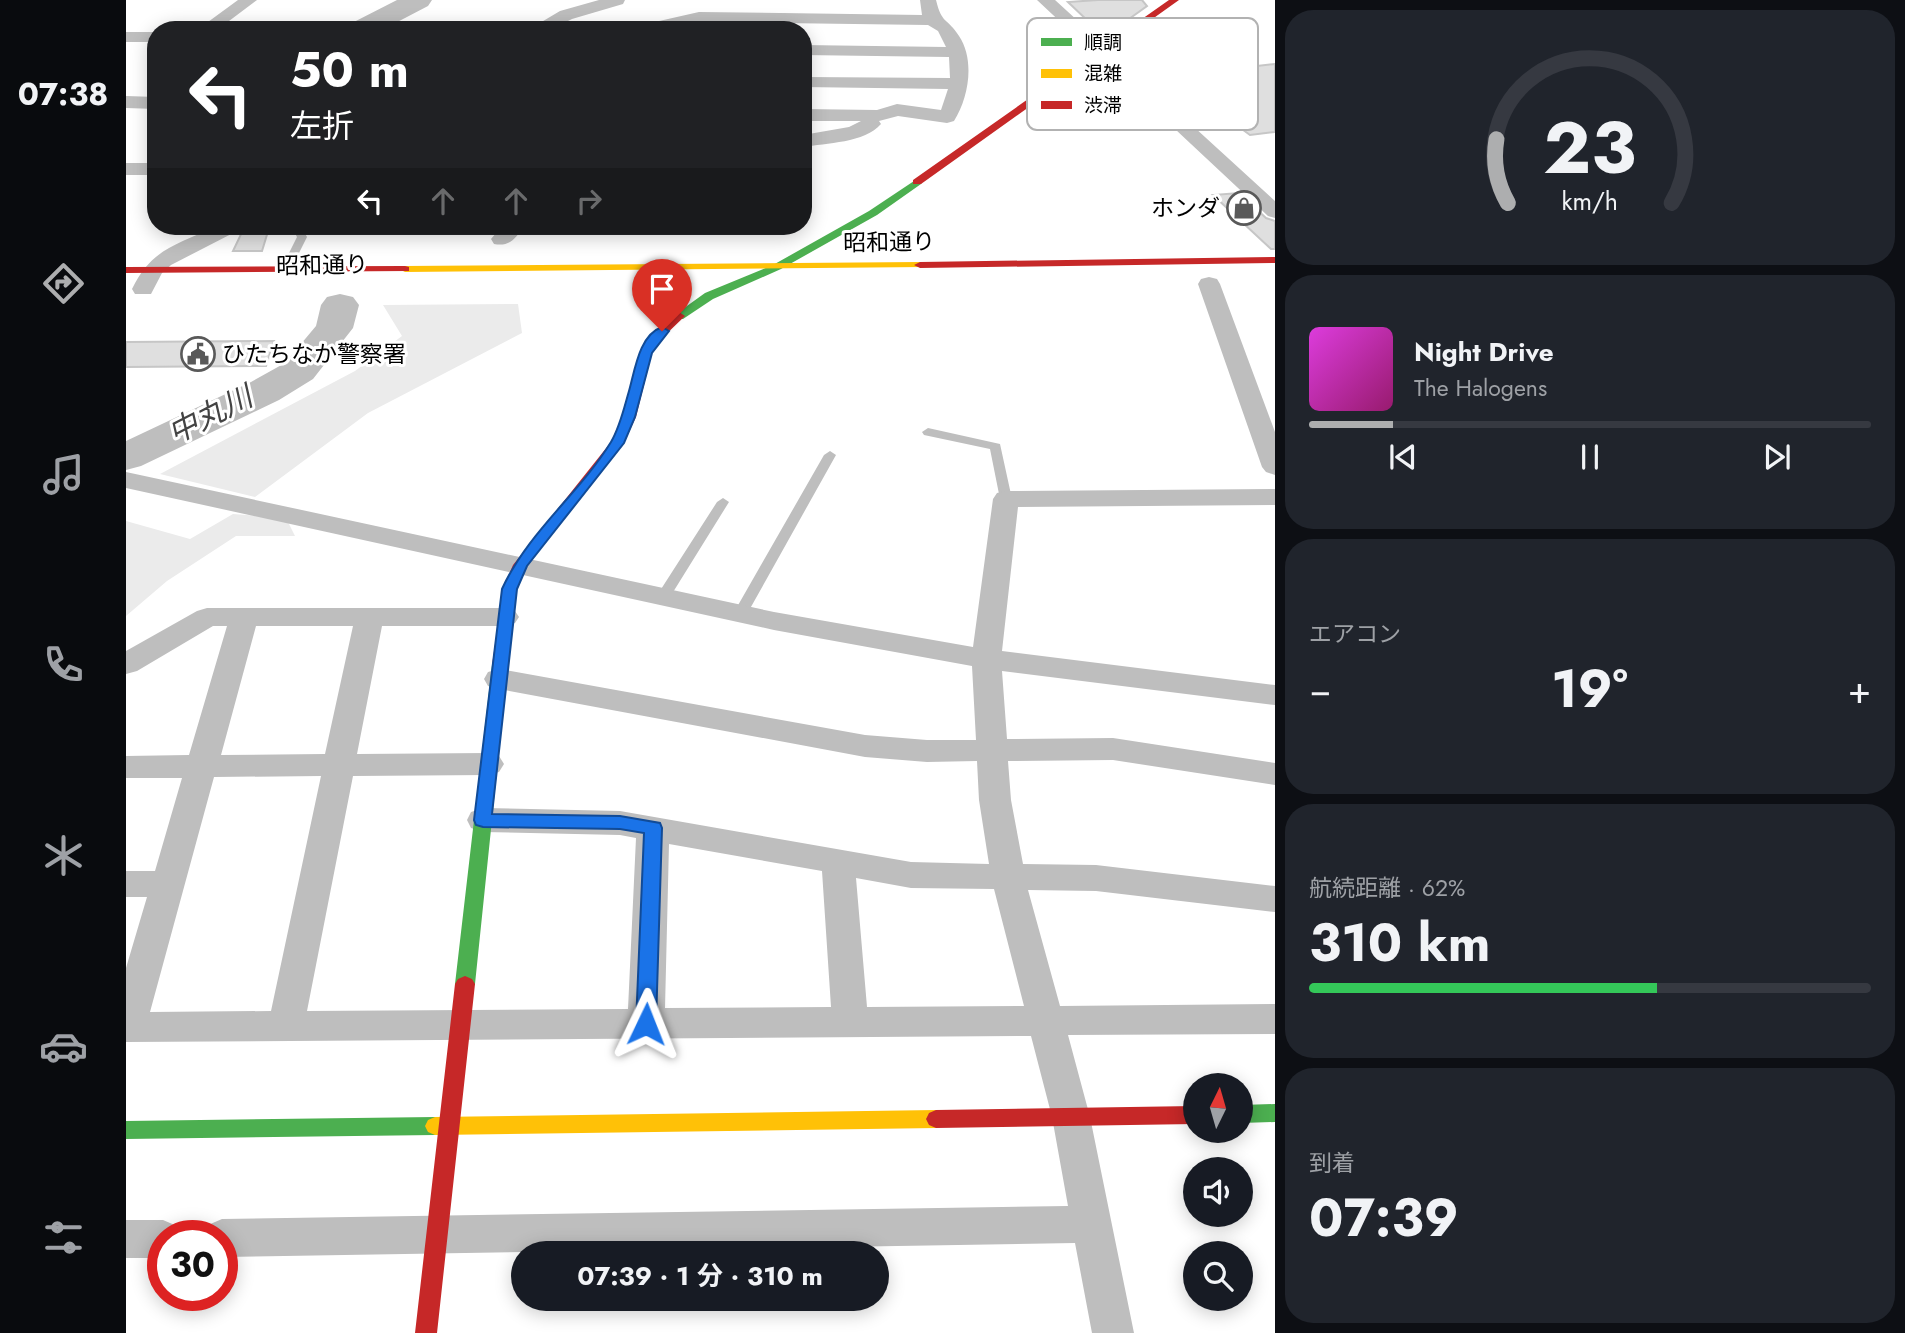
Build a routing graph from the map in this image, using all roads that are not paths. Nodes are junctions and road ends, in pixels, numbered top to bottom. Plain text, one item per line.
1 (249, 0) edge
2 (617, 0) edge
3 (689, 0) edge
4 (928, 0) edge
5 (1045, 0) edge
6 (1175, 0) edge
7 (1064, 18) edge
8 (1149, 18) edge
9 (932, 20) junction
10 (218, 21) edge
11 (554, 21) edge
12 (700, 21) edge
13 (812, 22) edge
14 (126, 37) edge
15 (147, 37) edge
16 (812, 50) edge
17 (958, 52) junction
18 (812, 82) edge
19 (958, 83) junction
20 (126, 102) edge
21 (147, 103) edge
22 (1027, 104) edge
23 (812, 115) edge
24 (878, 116) junction
25 (1186, 130) edge
26 (812, 139) edge
27 (126, 169) edge
28 (147, 169) edge
29 (1275, 212) edge
30 (214, 235) edge
31 (301, 235) edge
32 (1275, 260) edge
33 (777, 267) junction
34 (286, 269) junction
35 (126, 270) edge
36 (144, 284) edge
37 (698, 284) dead end
38 (740, 284) junction
39 (781, 284) dead end
40 (1209, 284) dead end
41 (1248, 388) junction
42 (1275, 388) edge
43 (928, 432) dead end
44 (830, 455) dead end
45 (1275, 467) edge
46 (126, 480) edge
47 (1275, 497) edge
48 (1006, 499) junction
49 (723, 502) dead end
50 (520, 565) junction
51 (663, 597) junction
52 (740, 614) junction
53 (369, 617) junction
54 (505, 617) junction
55 (244, 618) junction
56 (986, 659) junction
57 (126, 664) edge
58 (499, 679) junction
59 (1275, 695) edge
60 (991, 751) junction
61 (339, 764) junction
62 (488, 764) junction
63 (126, 767) edge
64 (201, 767) junction
65 (1275, 774) edge
66 (483, 820) junction
67 (653, 828) junction
68 (838, 860) junction
69 (1008, 877) junction
70 (126, 884) edge
71 (166, 884) junction
72 (1275, 899) edge
73 (1275, 1019) edge
74 (1044, 1022) junction
75 (850, 1023) junction
76 (459, 1024) junction
77 (646, 1024) junction
78 (286, 1026) junction
79 (127, 1027) edge
80 (1275, 1113) edge
81 (1253, 1114) edge
82 (1183, 1115) edge
83 (1071, 1117) junction
84 (447, 1127) junction
85 (126, 1130) edge
86 (1092, 1224) junction
87 (437, 1236) junction
88 (238, 1238) edge
89 (126, 1239) edge
90 (147, 1239) edge
91 (426, 1333) edge
92 (1114, 1333) edge

1 - 10 street
2 - 11 street
3 - 12 street
4 - 9 street
5 - 7 street
6 - 8 street
9 - 13 street
9 - 17 street
14 - 15 street
16 - 17 street
17 - 19 street
18 - 19 street
19 - 24 street
20 - 21 street
22 - 33 street
23 - 24 street
24 - 26 street
25 - 29 street
27 - 28 street
30 - 36 street
31 - 34 lane
32 - 33 street, 昭和通り
33 - 34 street, 昭和通り
33 - 38 street
34 - 36 street, 昭和通り
35 - 36 street, 昭和通り
37 - 38 street
38 - 39 street
38 - 50 street
40 - 41 street
41 - 42 street
41 - 45 street
43 - 48 lane
44 - 52 lane
46 - 50 street
47 - 48 street
48 - 56 street
49 - 51 lane
50 - 51 street
50 - 54 street
51 - 52 street
52 - 56 street
53 - 54 street
53 - 55 street
53 - 61 street
54 - 58 street
55 - 57 street
55 - 64 street
56 - 59 street
56 - 60 street
58 - 60 street
58 - 62 street
60 - 65 street
60 - 69 street
61 - 62 street
61 - 64 street
61 - 78 street
62 - 66 street
63 - 64 street
64 - 71 street
66 - 67 street
66 - 76 street
67 - 68 street
67 - 77 street
68 - 69 street
68 - 75 street
69 - 72 street
69 - 74 street
70 - 71 street
71 - 79 street
73 - 74 street
74 - 75 street
74 - 83 street
75 - 77 street
76 - 77 street
76 - 78 street
76 - 84 street
78 - 79 street
80 - 81 street
82 - 83 street
83 - 84 street
83 - 86 street
84 - 85 street
84 - 87 street
86 - 87 street
86 - 92 street
87 - 88 street
87 - 91 street
89 - 90 street

